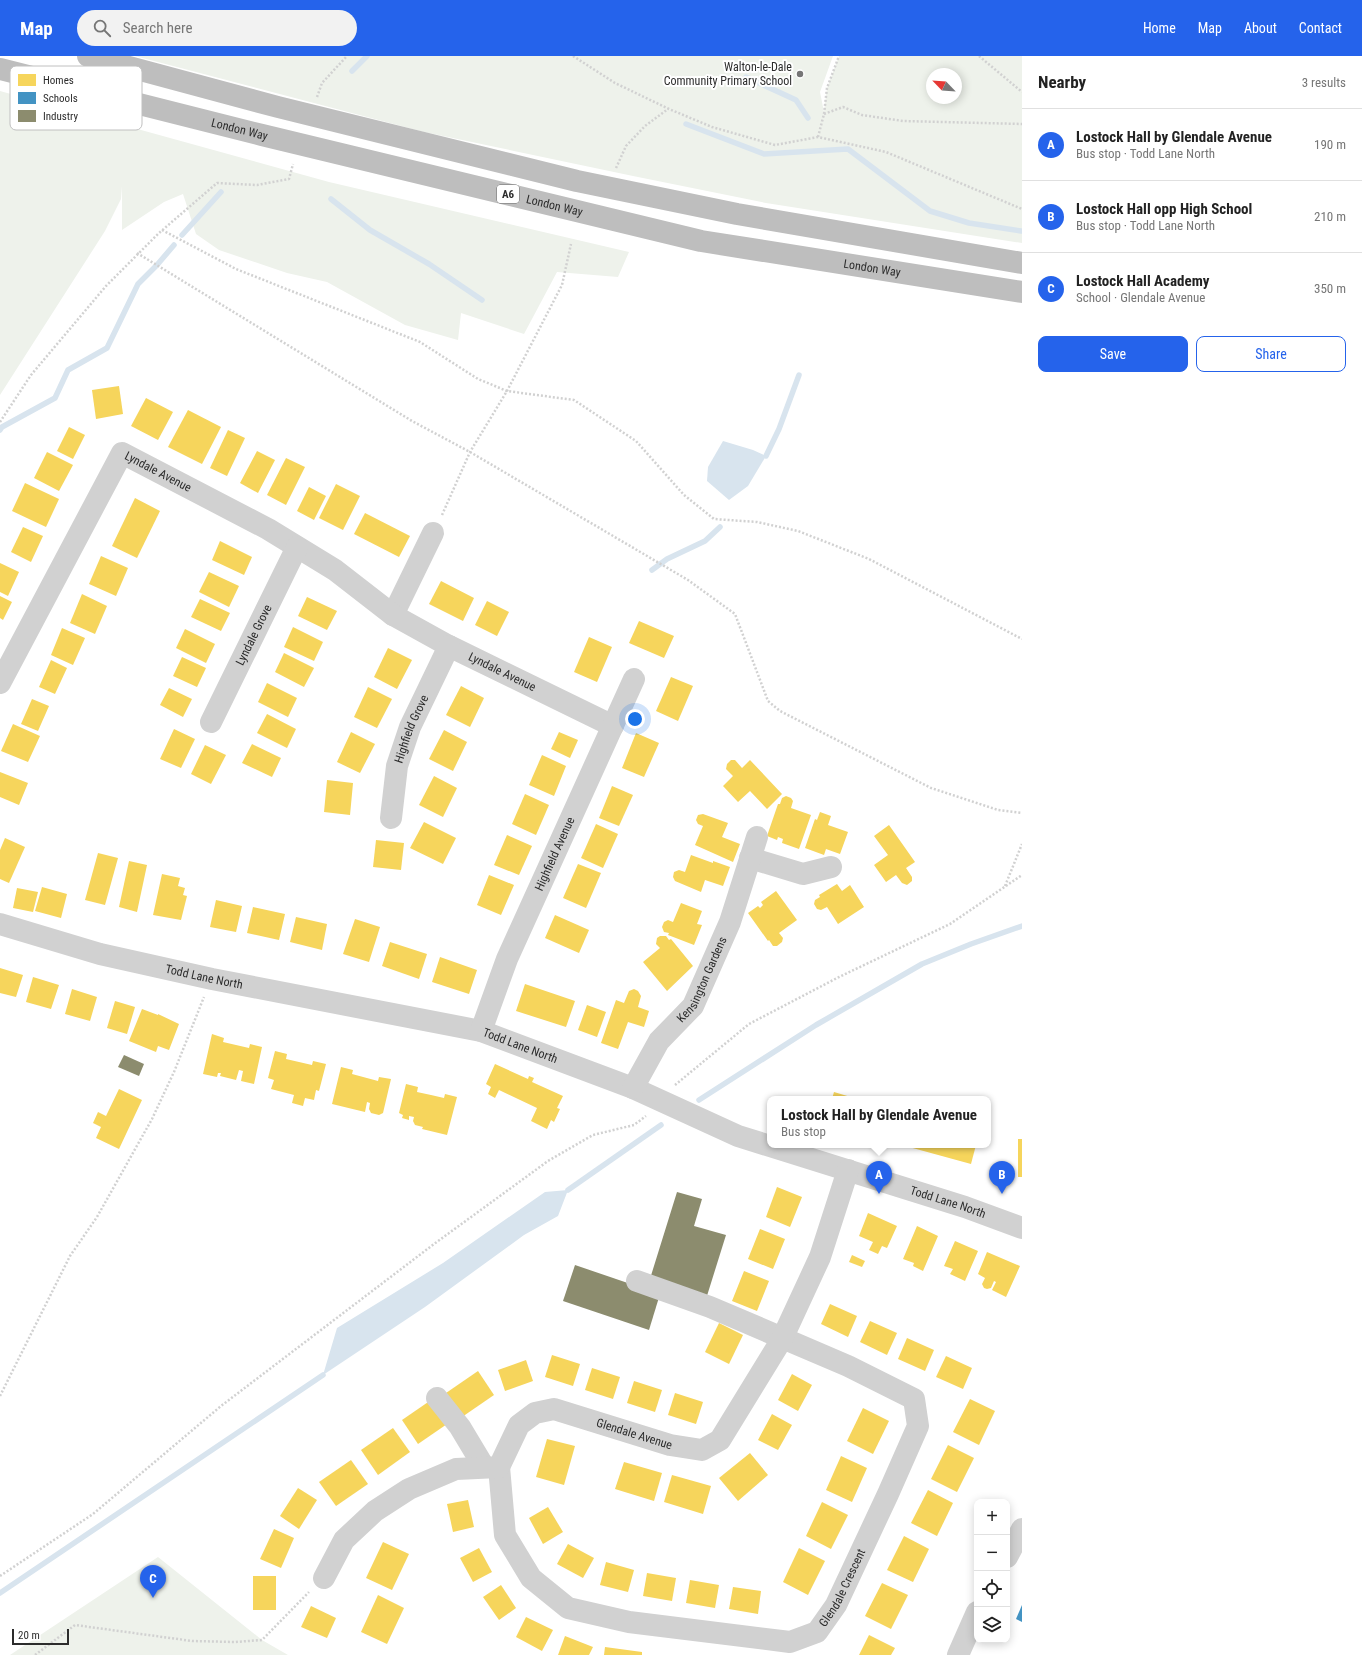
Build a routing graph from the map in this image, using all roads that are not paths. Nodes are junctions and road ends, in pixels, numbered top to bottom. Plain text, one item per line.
1 (88, 56) edge
2 (125, 66) edge
3 (0, 69) edge
4 (142, 70) edge
5 (10, 72) edge
6 (142, 105) edge
7 (1022, 263) edge
8 (1022, 292) edge
9 (433, 533) road end
10 (297, 547) junction
11 (392, 615) junction
12 (449, 646) junction
13 (634, 679) dead end
14 (0, 683) edge
15 (211, 722) dead end
16 (613, 726) junction
17 (391, 818) dead end
18 (757, 837) dead end
19 (750, 858) junction
20 (831, 867) dead end
21 (0, 924) edge
22 (481, 1031) junction
23 (634, 1088) junction
24 (767, 1145) edge
25 (777, 1148) edge
26 (848, 1170) junction
27 (1022, 1228) edge
28 (637, 1281) dead end
29 (782, 1339) junction
30 (437, 1398) dead end
31 (492, 1467) junction
32 (1022, 1529) edge
33 (1010, 1551) edge
34 (324, 1578) road end
35 (974, 1619) edge
36 (958, 1655) edge

1 - 2 highway, A6
3 - 5 highway, London Way / A6
4 - 7 highway, A6
6 - 8 highway, London Way / A6
9 - 11 street
10 - 11 street, Lyndale Avenue
10 - 14 street, Lyndale Avenue
10 - 15 street, Lyndale Grove
11 - 12 street, Lyndale Avenue
12 - 16 street, Lyndale Avenue
12 - 17 street, Highfield Grove
13 - 16 street, Highfield Avenue
16 - 22 street, Highfield Avenue
18 - 19 street, Kensington Gardens
19 - 20 street
19 - 23 street, Kensington Gardens
21 - 22 street, Todd Lane North
22 - 23 street, Todd Lane North
23 - 24 street, Todd Lane North
25 - 26 street, Todd Lane North
26 - 27 street, Todd Lane North
26 - 29 street, Glendale Avenue
28 - 29 street
29 - 31 street, Glendale Avenue
29 - 31 street, Glendale Crescent
30 - 31 street
31 - 34 street
32 - 33 street
35 - 36 street

